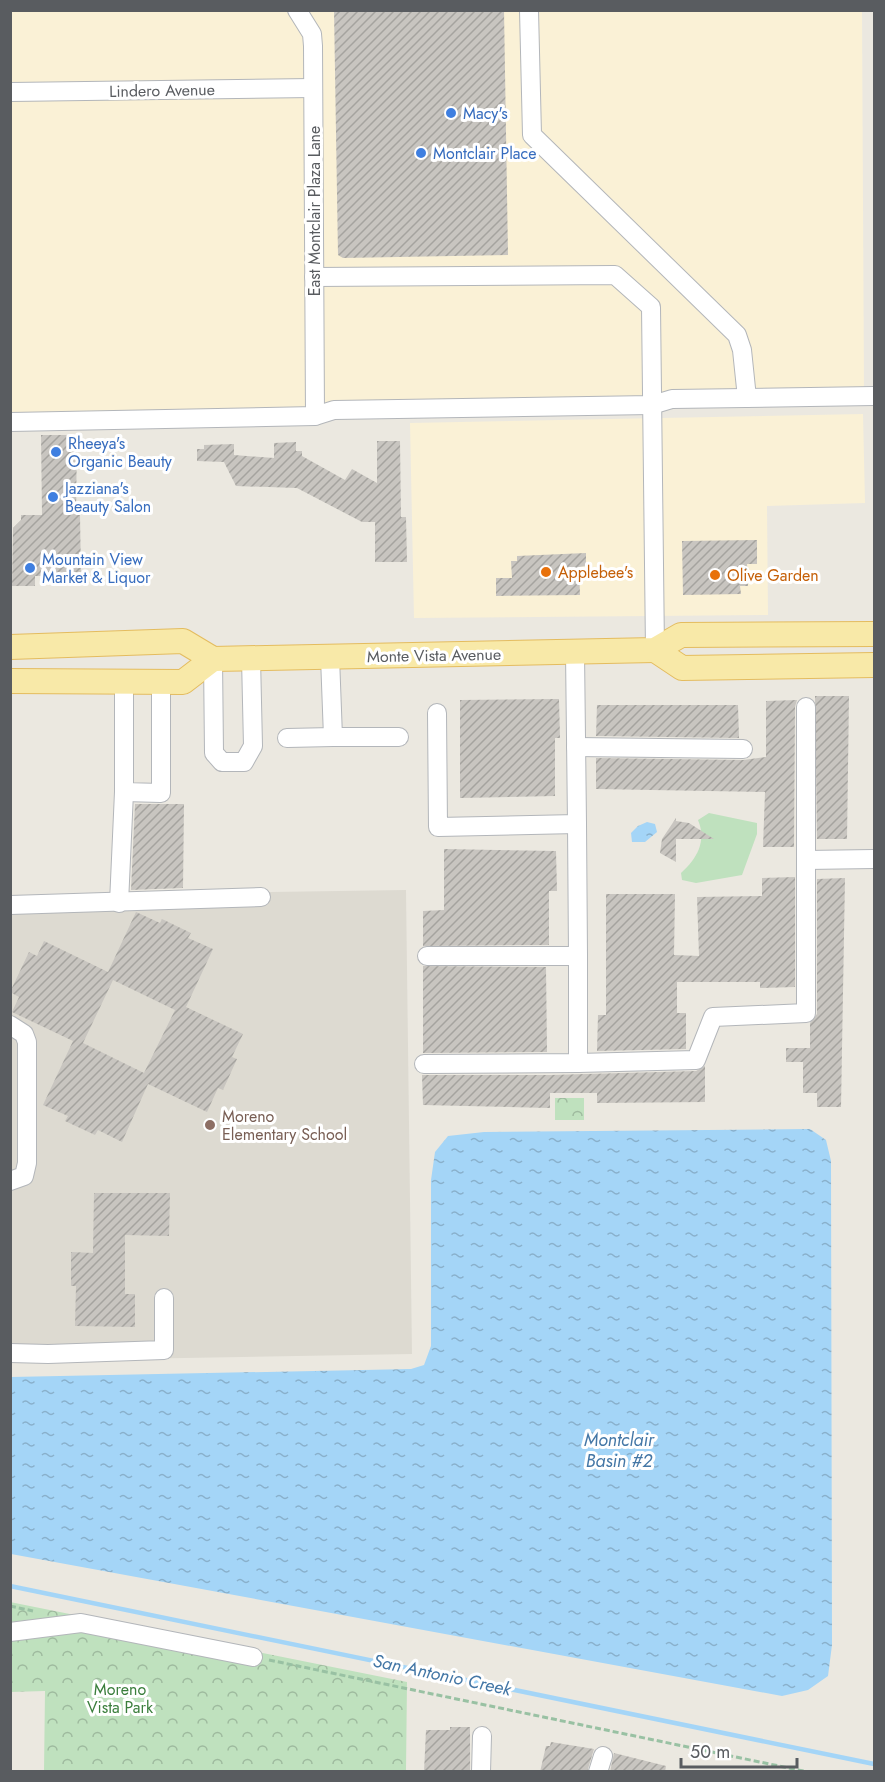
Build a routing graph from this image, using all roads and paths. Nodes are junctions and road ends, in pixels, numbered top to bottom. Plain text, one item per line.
1 (297, 10) edge
2 (529, 10) edge
3 (313, 88) junction
4 (10, 92) edge
5 (314, 277) junction
6 (874, 396) edge
7 (747, 398) junction
8 (652, 405) junction
9 (315, 416) junction
10 (10, 422) edge
11 (874, 634) edge
12 (10, 647) edge
13 (655, 650) junction
14 (574, 652) junction
15 (330, 657) junction
16 (251, 658) junction
17 (213, 659) junction
18 (874, 665) edge
19 (10, 681) edge
20 (160, 681) junction
21 (124, 682) junction
22 (806, 707) dead end
23 (437, 713) dead end
24 (333, 737) junction
25 (399, 737) dead end
26 (287, 738) dead end
27 (576, 747) junction
28 (743, 749) dead end
29 (124, 792) junction
30 (577, 824) junction
31 (874, 859) edge
32 (806, 860) junction
33 (261, 897) dead end
34 (119, 903) junction
35 (10, 905) edge
36 (427, 956) dead end
37 (578, 956) junction
38 (10, 1025) edge
39 (578, 1063) junction
40 (424, 1064) dead end
41 (17, 1178) edge
42 (164, 1298) dead end
43 (10, 1353) edge
44 (10, 1632) edge
45 (253, 1657) joint
46 (482, 1736) dead end
47 (481, 1772) edge
48 (808, 1772) edge

1 - 3 street, East Montclair Plaza Lane
2 - 7 street
3 - 4 street, Lindero Avenue
3 - 5 street, East Montclair Plaza Lane
5 - 8 street
5 - 9 street, East Montclair Plaza Lane
6 - 7 street
7 - 8 street
8 - 9 street
8 - 13 street
9 - 10 street
11 - 13 main road, Monte Vista Avenue
12 - 17 main road
13 - 14 main road, Monte Vista Avenue
13 - 18 main road
14 - 15 main road, Monte Vista Avenue
14 - 27 street
15 - 16 main road, Monte Vista Avenue
15 - 24 street
16 - 17 main road, Monte Vista Avenue
16 - 17 street
17 - 20 main road
19 - 21 main road
20 - 21 main road
20 - 29 street
21 - 29 street
22 - 32 street
23 - 30 street
24 - 25 street
24 - 26 street
27 - 28 street
27 - 30 street
29 - 34 street
30 - 37 street
31 - 32 street
32 - 39 street
33 - 34 street
34 - 35 street
36 - 37 street
37 - 39 street
38 - 41 street
39 - 40 street
42 - 43 street
44 - 45 street
45 - 48 path
46 - 47 street

